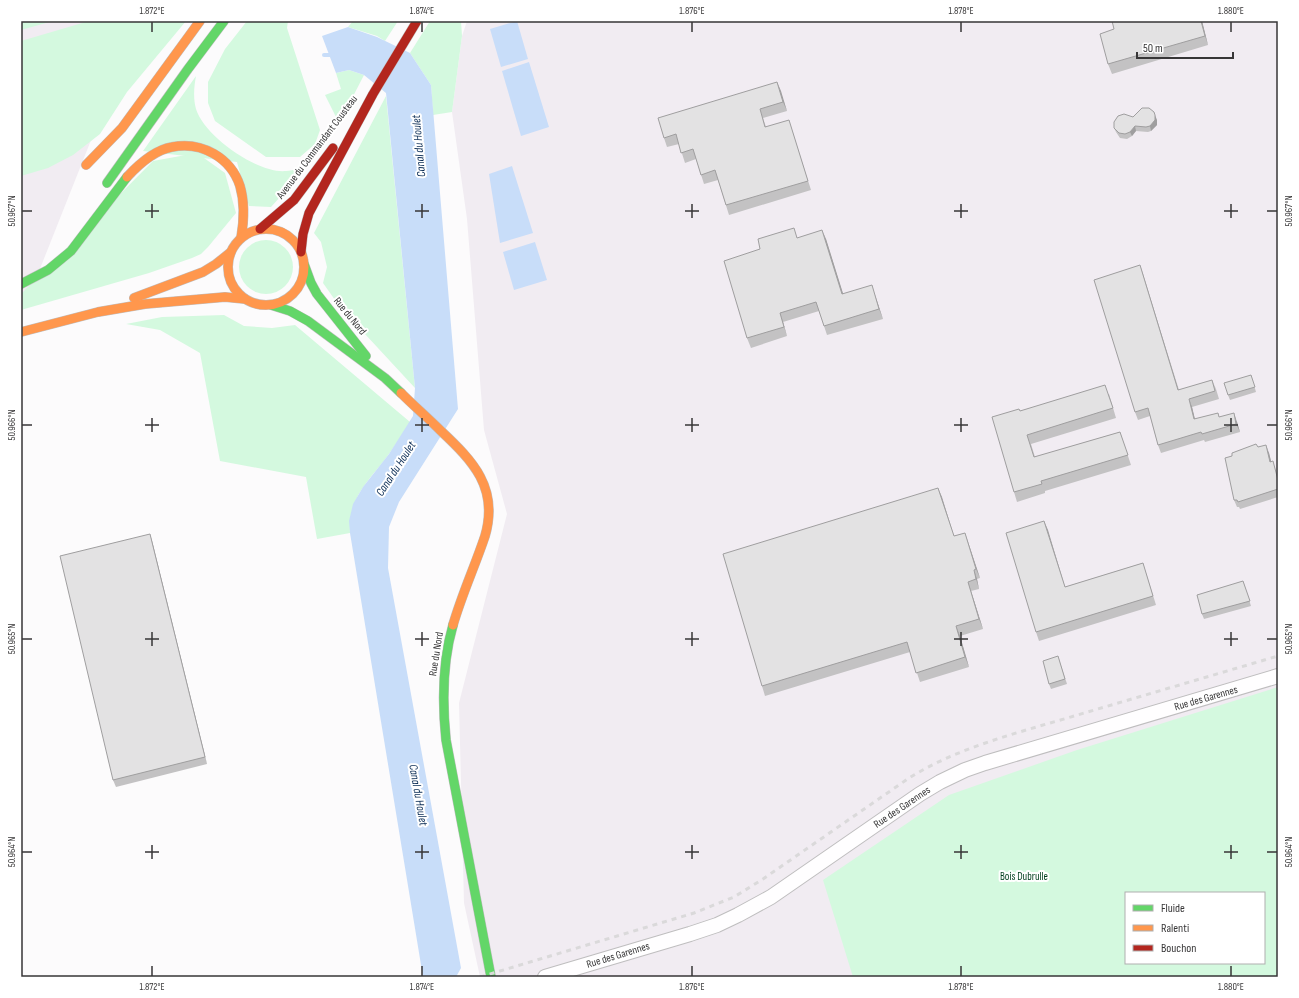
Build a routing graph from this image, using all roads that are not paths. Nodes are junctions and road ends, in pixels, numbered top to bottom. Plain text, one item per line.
1 (200, 21) edge
2 (224, 21) edge
3 (417, 21) edge
4 (373, 94) junction
5 (86, 165) dead end
6 (101, 193) dead end
7 (260, 229) junction
8 (241, 238) junction
9 (60, 248) dead end
10 (231, 252) junction
11 (301, 252) junction
12 (304, 264) junction
13 (21, 280) edge
14 (21, 284) edge
15 (245, 299) junction
16 (271, 305) junction
17 (98, 312) junction
18 (21, 332) edge
19 (385, 378) junction
20 (1278, 676) edge
21 (491, 977) edge
22 (545, 977) edge

1 - 5 main road
2 - 6 main road
3 - 4 main road, Avenue du Commandant Cousteau
4 - 7 main road, Avenue du Commandant Cousteau
4 - 11 main road, Avenue du Commandant Cousteau
7 - 8 main road
7 - 11 main road
8 - 10 main road
8 - 14 main road
9 - 13 main road
10 - 15 main road
10 - 17 main road
11 - 12 main road
12 - 16 main road
12 - 19 main road, Rue du Nord
15 - 16 main road
15 - 17 main road
16 - 19 main road, Rue du Nord
17 - 18 main road
19 - 21 main road, Rue du Nord
20 - 22 street, Rue des Garennes

